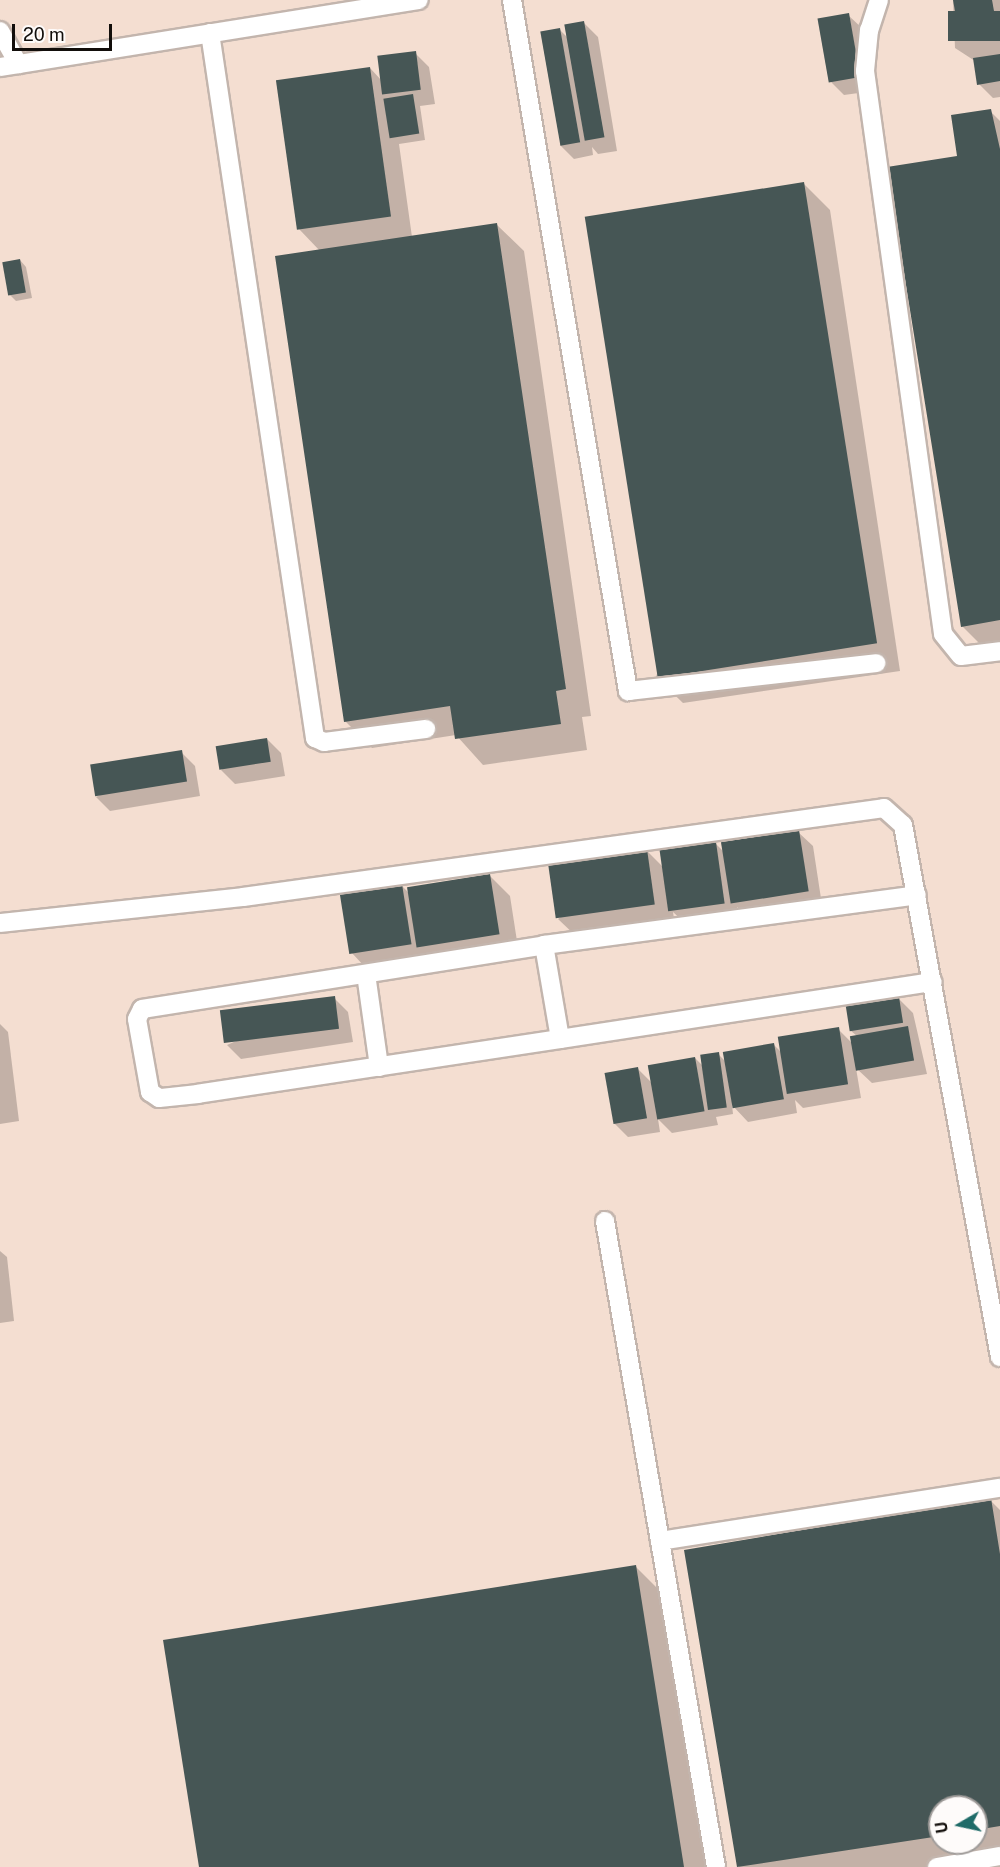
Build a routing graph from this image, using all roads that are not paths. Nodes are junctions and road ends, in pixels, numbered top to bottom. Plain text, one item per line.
1 (419, 0) edge
2 (512, 0) edge
3 (879, 0) edge
4 (0, 31) edge
5 (210, 33) junction
6 (9, 66) edge
7 (1000, 651) edge
8 (876, 663) dead end
9 (426, 729) dead end
10 (917, 895) junction
11 (0, 923) edge
12 (544, 945) junction
13 (366, 974) junction
14 (933, 982) junction
15 (560, 1039) junction
16 (379, 1067) junction
17 (605, 1221) dead end
18 (1000, 1357) edge
19 (1000, 1488) edge
20 (660, 1541) junction
21 (1000, 1856) edge
22 (716, 1867) edge
23 (937, 1867) edge

1 - 5 lane
2 - 8 lane
3 - 7 lane
4 - 6 lane
5 - 6 lane
5 - 9 lane
10 - 11 lane
10 - 12 lane
10 - 14 lane
12 - 13 lane
12 - 15 lane
13 - 16 lane
13 - 16 lane
14 - 15 lane
14 - 18 lane
15 - 16 lane
17 - 20 lane
19 - 20 lane
20 - 22 lane
21 - 23 lane

